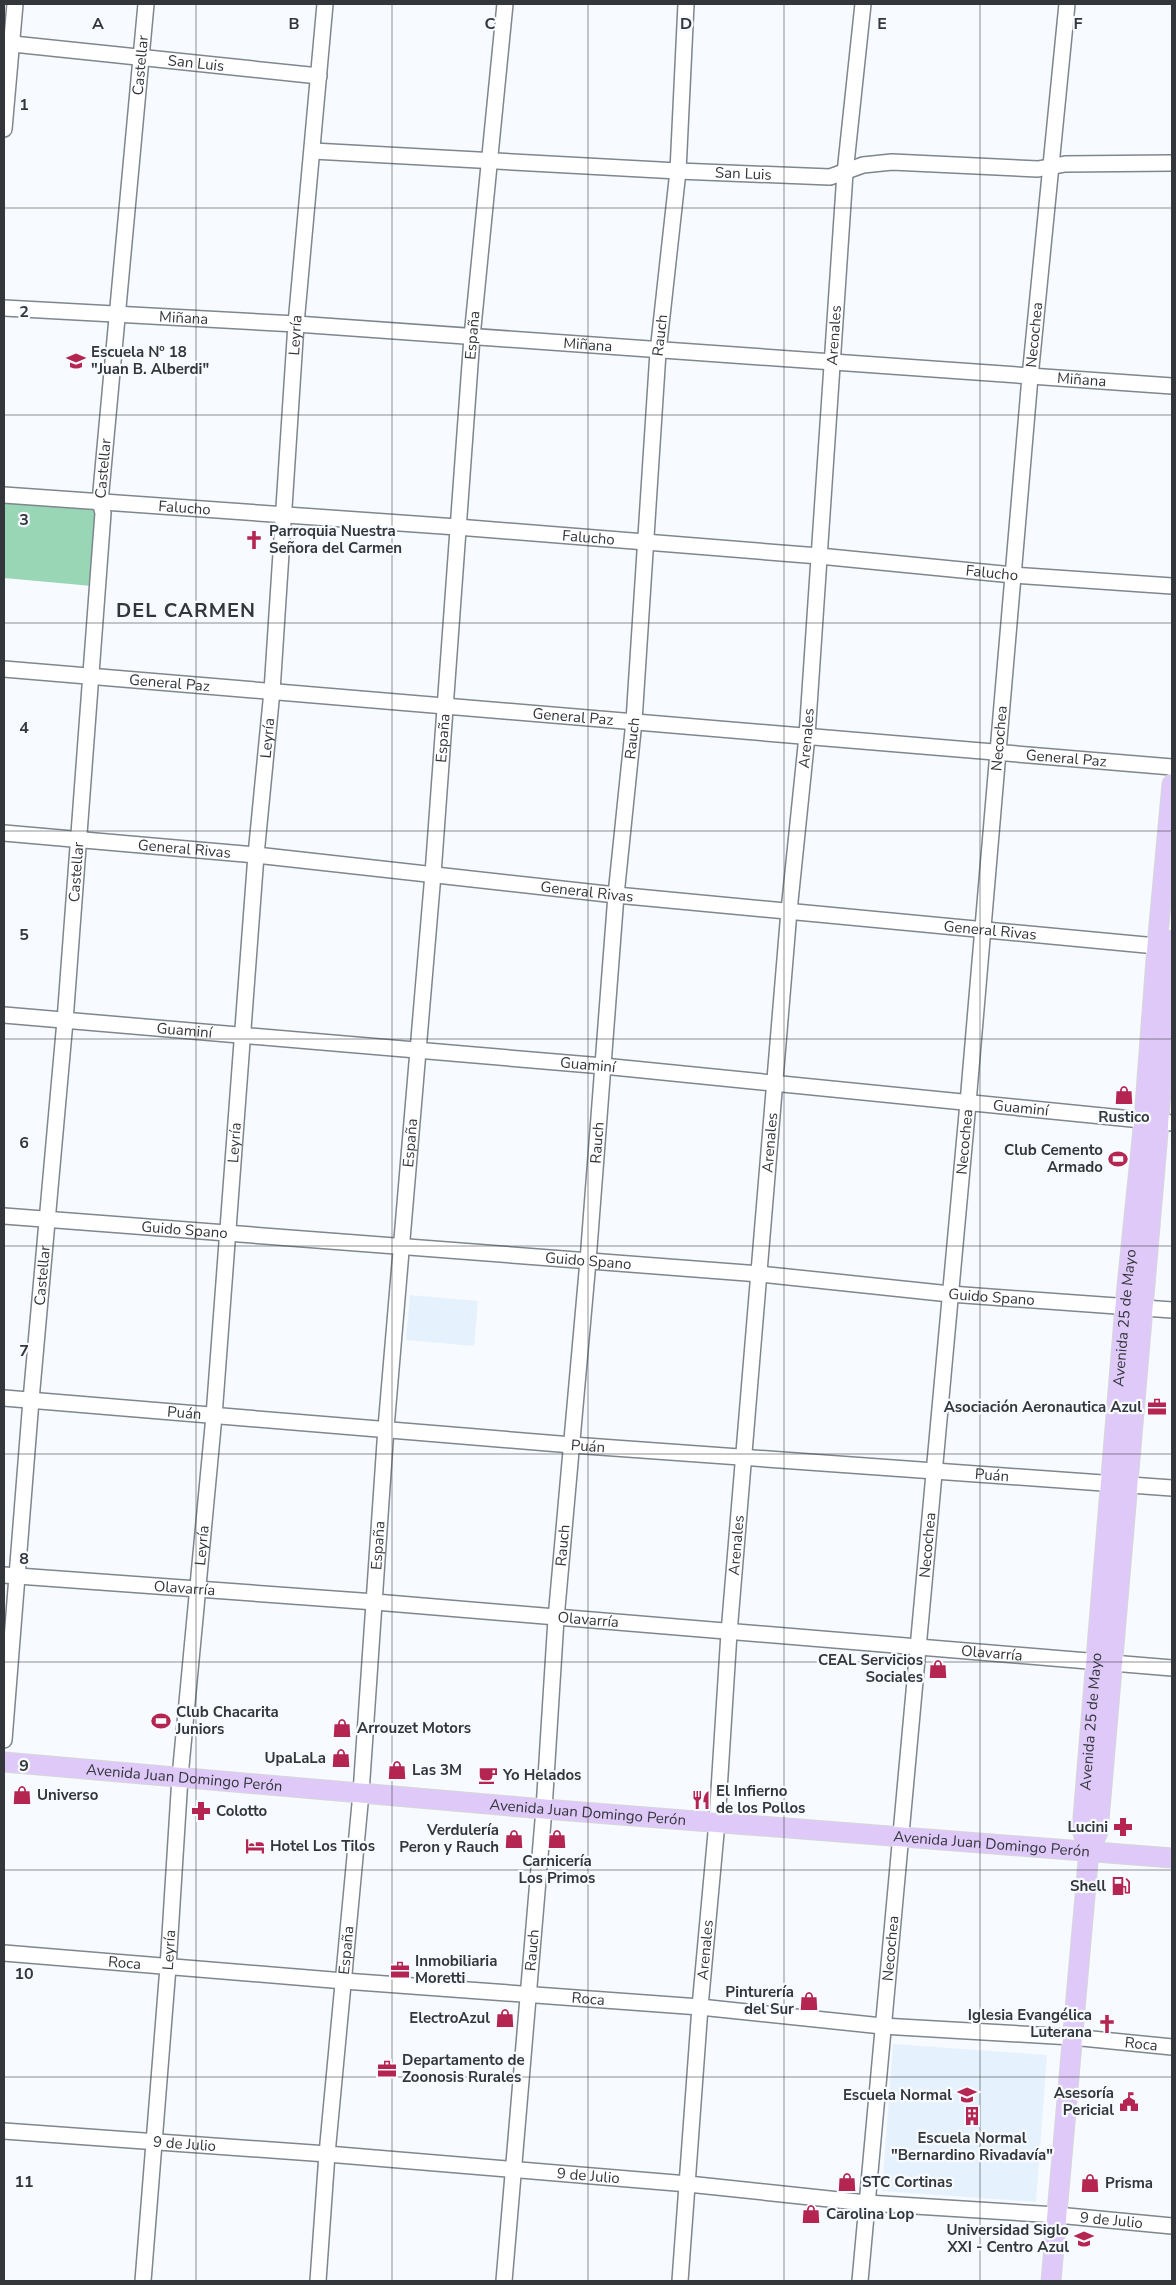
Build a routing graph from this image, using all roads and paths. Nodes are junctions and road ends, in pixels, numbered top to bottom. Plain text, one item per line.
1 (15, 4) edge
2 (146, 4) edge
3 (325, 4) edge
4 (505, 4) edge
5 (686, 4) edge
6 (863, 4) edge
7 (1067, 4) edge
8 (9, 24) edge
9 (13, 44) junction
10 (141, 58) junction
11 (319, 76) junction
12 (4, 129) edge
13 (313, 151) junction
14 (491, 160) junction
15 (1172, 163) edge
16 (1052, 166) junction
17 (678, 171) junction
18 (846, 173) junction
19 (4, 308) edge
20 (116, 314) junction
21 (296, 324) junction
22 (472, 337) junction
23 (658, 352) junction
24 (833, 362) junction
25 (1030, 377) junction
26 (1172, 386) edge
27 (4, 495) edge
28 (100, 502) junction
29 (283, 514) junction
30 (457, 527) junction
31 (645, 543) junction
32 (819, 556) junction
33 (1014, 575) junction
34 (1172, 586) edge
35 (4, 669) edge
36 (91, 677) junction
37 (272, 691) junction
38 (445, 705) junction
39 (634, 721) junction
40 (807, 736) junction
41 (998, 752) junction
42 (1172, 767) edge
43 (1172, 784) edge
44 (4, 833) edge
45 (79, 841) junction
46 (256, 855) junction
47 (433, 874) junction
48 (616, 895) junction
49 (789, 911) junction
50 (982, 928) junction
51 (1168, 945) edge
52 (4, 1015) edge
53 (65, 1021) junction
54 (244, 1034) junction
55 (418, 1050) junction
56 (603, 1066) junction
57 (776, 1083) junction
58 (968, 1103) junction
59 (1158, 1121) edge
60 (4, 1216) edge
61 (48, 1219) junction
62 (227, 1232) junction
63 (403, 1247) junction
64 (588, 1261) junction
65 (760, 1274) junction
66 (950, 1294) junction
67 (1133, 1307) junction
68 (1172, 1310) edge
69 (4, 1398) edge
70 (31, 1400) junction
71 (214, 1416) junction
72 (386, 1428) junction
73 (572, 1445) junction
74 (745, 1456) junction
75 (935, 1472) junction
76 (1119, 1483) junction
77 (1172, 1488) edge
78 (10, 1576) edge
79 (198, 1589) junction
80 (374, 1602) junction
81 (556, 1619) junction
82 (730, 1633) junction
83 (918, 1648) junction
84 (1104, 1662) junction
85 (1172, 1668) edge
86 (4, 1740) edge
87 (4, 1762) edge
88 (180, 1777) junction
89 (361, 1793) junction
90 (544, 1809) junction
91 (717, 1822) junction
92 (901, 1837) junction
93 (1089, 1851) junction
94 (1172, 1858) edge
95 (4, 1953) edge
96 (168, 1967) junction
97 (344, 1981) junction
98 (526, 1995) junction
99 (700, 2007) junction
100 (882, 2026) junction
101 (1072, 2037) junction
102 (1172, 2047) edge
103 (4, 2131) edge
104 (153, 2141) junction
105 (327, 2154) junction
106 (513, 2170) junction
107 (688, 2184) junction
108 (867, 2202) junction
109 (1056, 2215) junction
110 (1172, 2226) edge
111 (143, 2281) edge
112 (318, 2281) edge
113 (504, 2281) edge
114 (680, 2281) edge
115 (860, 2281) edge
116 (1051, 2281) edge

1 - 8 street
2 - 10 street, Castellar
3 - 11 street, Leyría
4 - 14 street, España
5 - 17 street, Rauch
6 - 18 street, Arenales
7 - 16 street, Necochea
8 - 9 street
9 - 10 street, San Luis
9 - 12 street
10 - 11 street, San Luis
10 - 20 street, Castellar
11 - 13 street, Leyría
13 - 14 street, San Luis
13 - 21 street, Leyría
14 - 17 street, San Luis
14 - 22 street, España
15 - 16 street, San Luis
16 - 18 street, San Luis
16 - 25 street, Necochea
17 - 18 street, San Luis
17 - 23 street, Rauch
18 - 24 street, Arenales
19 - 20 street, Miñana
20 - 21 street, Miñana
20 - 28 street, Castellar
21 - 22 street, Miñana
21 - 29 street, Leyría
22 - 23 street, Miñana
22 - 30 street, España
23 - 24 street, Miñana
23 - 31 street, Rauch
24 - 25 street, Miñana
24 - 32 street, Arenales
25 - 26 street, Miñana
25 - 33 street, Necochea
27 - 28 street, Falucho
28 - 29 street, Falucho
28 - 36 street, Castellar
29 - 30 street, Falucho
29 - 37 street, Leyría
30 - 31 street, Falucho
30 - 38 street, España
31 - 32 street, Falucho
31 - 39 street, Rauch
32 - 33 street, Falucho
32 - 40 street, Arenales
33 - 34 street, Falucho
33 - 41 street, Necochea
35 - 36 street, General Paz
36 - 37 street, General Paz
36 - 45 street, Castellar
37 - 38 street, General Paz
37 - 46 street, Leyría
38 - 39 street, General Paz
38 - 47 street, España
39 - 40 street, General Paz
39 - 48 street, Rauch
40 - 41 street, General Paz
40 - 49 street, Arenales
41 - 42 street, General Paz
41 - 50 street, Necochea
43 - 51 main road, Avenida 25 de Mayo
44 - 45 street, General Rivas
45 - 46 street, General Rivas
45 - 53 street, Castellar
46 - 47 street, General Rivas
46 - 54 street, Leyría
47 - 48 street, General Rivas
47 - 55 street, España
48 - 49 street, General Rivas
48 - 56 street, Rauch
49 - 50 street, General Rivas
49 - 57 street, Arenales
50 - 51 street, General Rivas
50 - 58 street, Necochea
51 - 59 main road, Avenida 25 de Mayo
52 - 53 street, Guaminí
53 - 54 street, Guaminí
53 - 61 street, Castellar
54 - 55 street, Guaminí
54 - 62 street, Leyría
55 - 56 street, Guaminí
55 - 63 street, España
56 - 57 street, Guaminí
56 - 64 street, Rauch
57 - 58 street, Guaminí
57 - 65 street, Arenales
58 - 59 street, Guaminí
58 - 66 street, Necochea
59 - 67 main road, Avenida 25 de Mayo
60 - 61 street, Guido Spano
61 - 62 street, Guido Spano
61 - 70 street, Castellar
62 - 63 street, Guido Spano
62 - 71 street, Leyría
63 - 64 street, Guido Spano
63 - 72 street, España
64 - 65 street, Guido Spano
64 - 73 street, Rauch
65 - 66 street, Guido Spano
65 - 74 street, Arenales
66 - 67 street, Guido Spano
66 - 75 street, Necochea
67 - 68 street, Guido Spano
67 - 76 main road, Avenida 25 de Mayo
69 - 70 street, Puán
70 - 71 street, Puán
70 - 78 street, Castellar
71 - 72 street, Puán
71 - 79 street, Leyría
72 - 73 street, Puán
72 - 80 street, España
73 - 74 street, Puán
73 - 81 street, Rauch
74 - 75 street, Puán
74 - 82 street, Arenales
75 - 76 street, Puán
75 - 83 street, Necochea
76 - 77 street, Puán
76 - 84 main road, Avenida 25 de Mayo
78 - 79 street, Olavarría
78 - 86 street, Castellar
79 - 80 street, Olavarría
79 - 88 street, Leyría
80 - 81 street, Olavarría
80 - 89 street, España
81 - 82 street, Olavarría
81 - 90 street, Rauch
82 - 83 street, Olavarría
82 - 91 street, Arenales
83 - 84 street, Olavarría
83 - 92 street, Necochea
84 - 85 street, Olavarría
84 - 93 main road, Avenida 25 de Mayo
87 - 88 main road, Avenida Juan Domingo Perón
88 - 89 main road, Avenida Juan Domingo Perón
88 - 96 street, Leyría
89 - 90 main road, Avenida Juan Domingo Perón
89 - 97 street, España
90 - 91 main road, Avenida Juan Domingo Perón
90 - 98 street, Rauch
91 - 92 main road, Avenida Juan Domingo Perón
91 - 99 street, Arenales
92 - 93 main road, Avenida Juan Domingo Perón
92 - 100 street, Necochea
93 - 94 main road, Avenida Juan Domingo Perón
93 - 101 main road, Avenida 25 de Mayo
95 - 96 street, Roca
96 - 97 street, Roca
96 - 104 street, Leyría
97 - 98 street, Roca
97 - 105 street, España
98 - 99 street, Roca
98 - 106 street, Rauch
99 - 100 street, Roca
99 - 107 street, Arenales
100 - 101 street, Roca
100 - 108 street, Necochea
101 - 102 street, Roca
101 - 109 main road, Avenida 25 de Mayo
103 - 104 street, 9 de Julio
104 - 105 street, 9 de Julio
104 - 111 street, Leyría
105 - 106 street, 9 de Julio
105 - 112 street, España
106 - 107 street, 9 de Julio
106 - 113 street, Rauch
107 - 108 street, 9 de Julio
107 - 114 street, Arenales
108 - 109 street, 9 de Julio
108 - 115 street, Necochea
109 - 110 street, 9 de Julio
109 - 116 main road, Avenida 25 de Mayo

